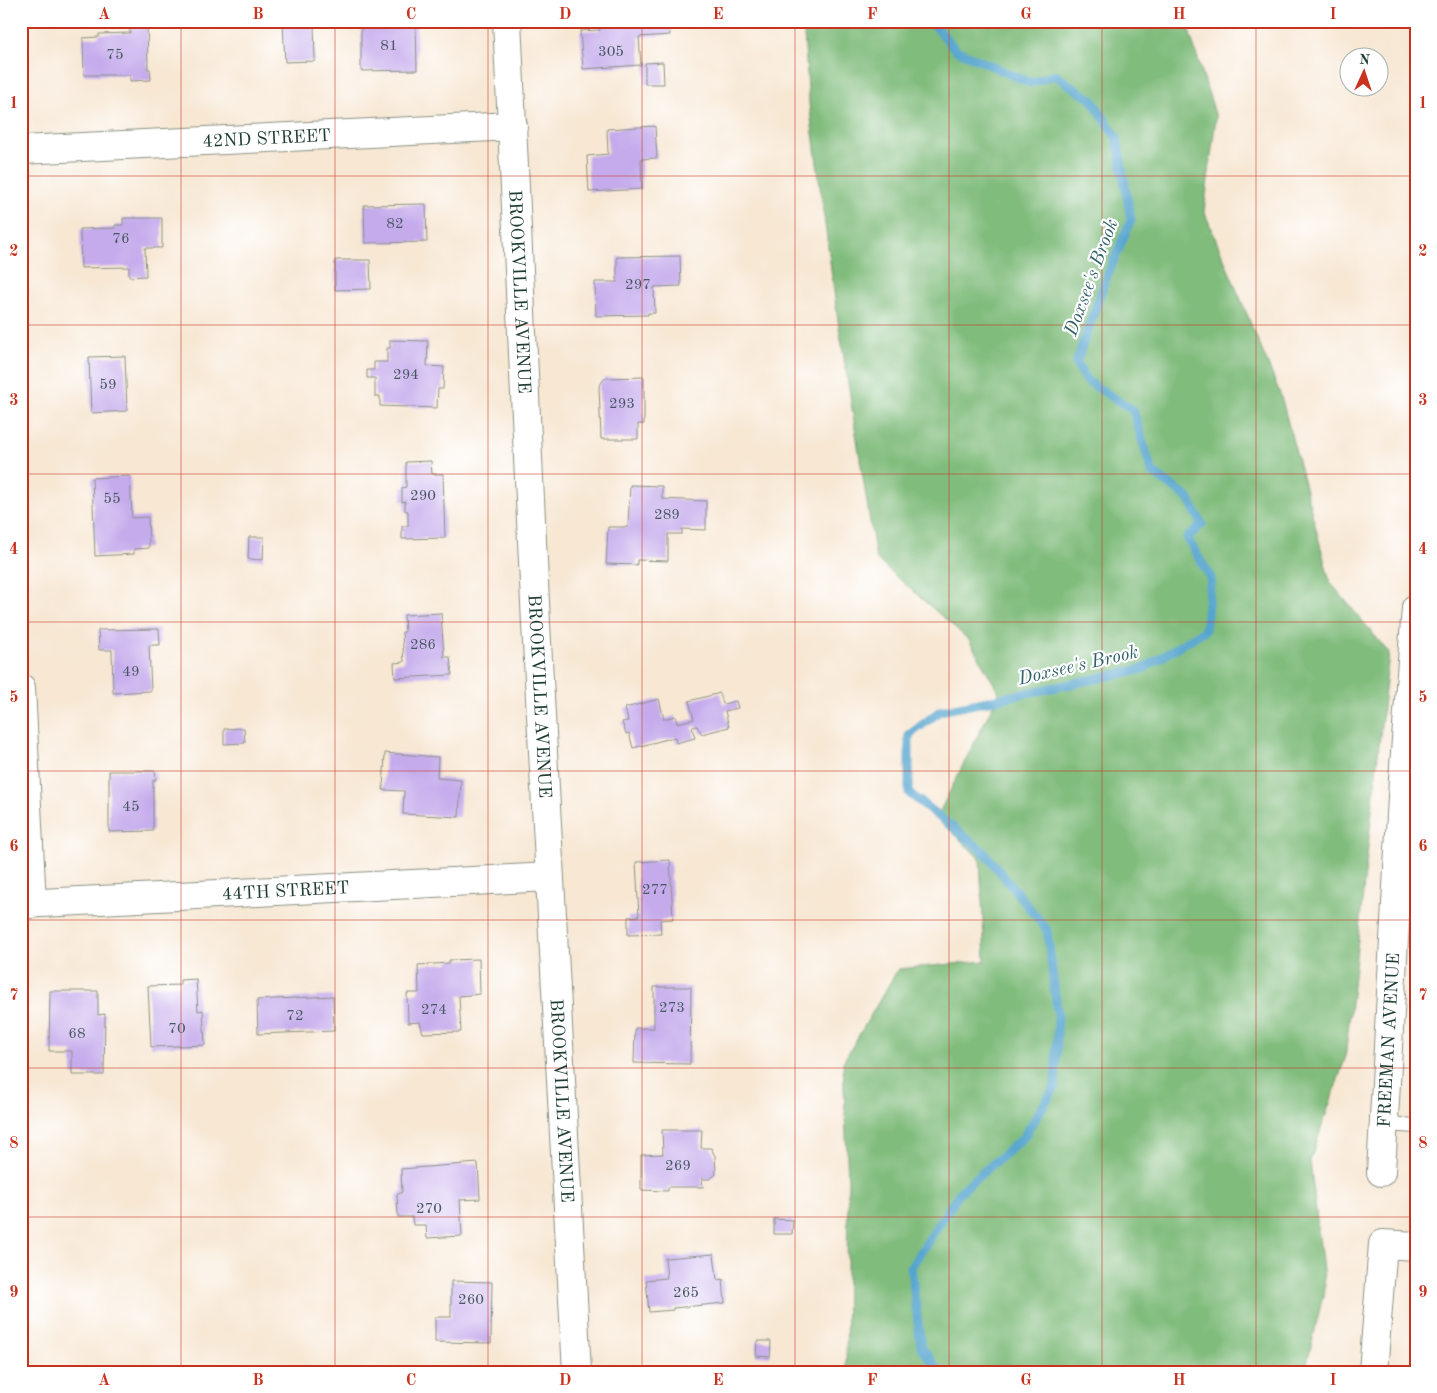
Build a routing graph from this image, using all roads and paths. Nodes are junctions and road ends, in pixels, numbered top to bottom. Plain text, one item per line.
1 (508, 21) edge
2 (513, 126) junction
3 (21, 150) edge
4 (1416, 608) edge
5 (21, 688) edge
6 (549, 877) junction
7 (27, 904) edge
8 (1384, 1124) junction
9 (1416, 1126) edge
10 (1382, 1172) dead end
11 (1416, 1246) edge
12 (577, 1372) edge
13 (1373, 1372) edge

1 - 2 street, BROOKVILLE AVENUE
2 - 3 street, 42ND STREET
2 - 6 street, BROOKVILLE AVENUE
4 - 8 street, FREEMAN AVENUE
5 - 7 street
6 - 7 street, 44TH STREET
6 - 12 street, BROOKVILLE AVENUE
8 - 9 lane
8 - 10 street, FREEMAN AVENUE
11 - 13 street

